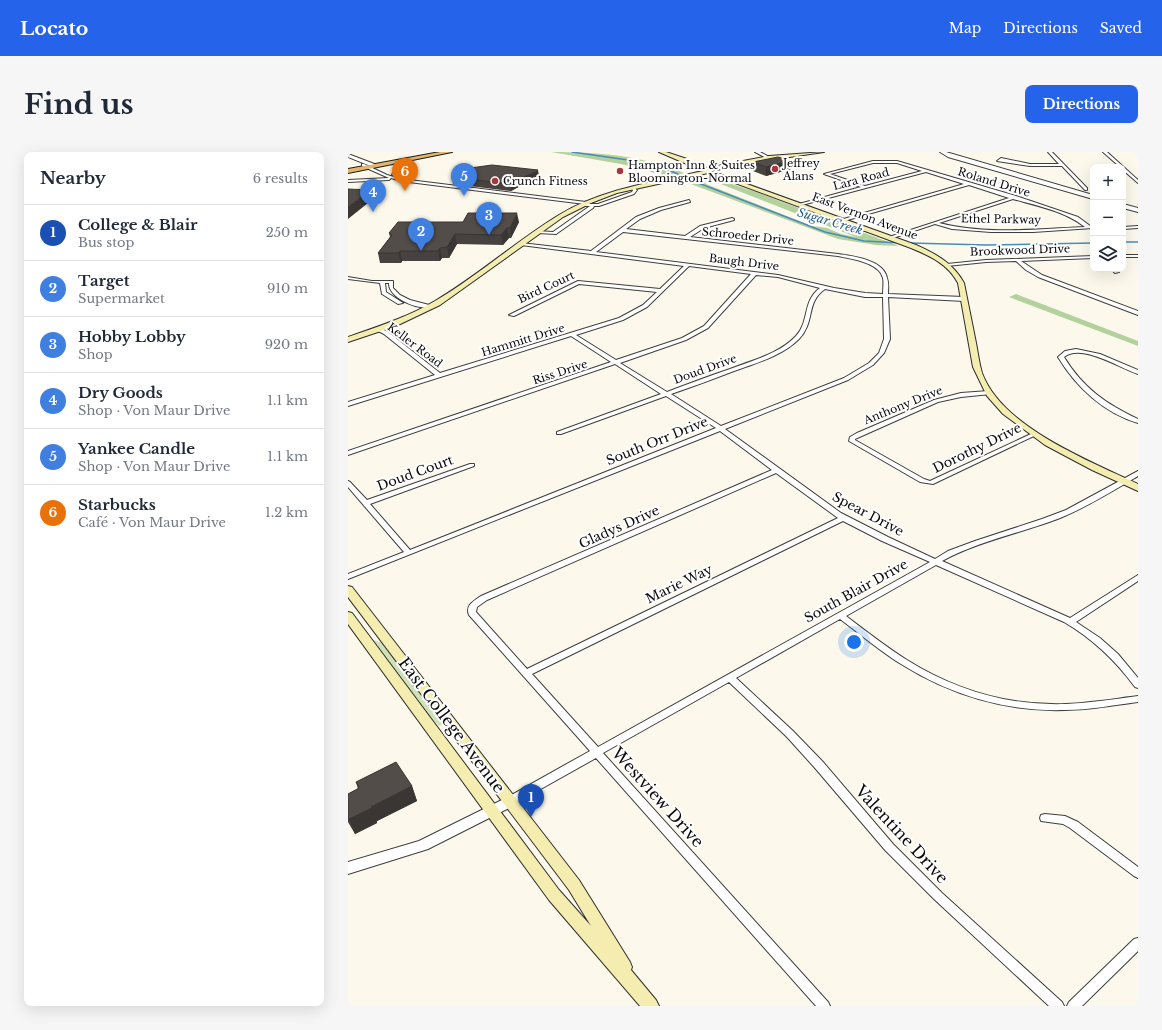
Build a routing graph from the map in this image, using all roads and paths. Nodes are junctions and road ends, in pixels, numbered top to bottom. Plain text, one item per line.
1 (431, 152) edge
2 (449, 152) edge
3 (661, 152) edge
4 (756, 152) edge
5 (822, 152) edge
6 (942, 152) edge
7 (1050, 152) edge
8 (1105, 152) edge
9 (348, 155) edge
10 (348, 158) edge
11 (768, 158) junction
12 (391, 161) junction
13 (1011, 162) dead end
14 (1118, 164) edge
15 (1062, 165) junction
16 (370, 166) junction
17 (348, 169) edge
18 (708, 170) junction
19 (926, 170) junction
20 (1126, 172) edge
21 (388, 173) junction
22 (411, 174) dead end
23 (394, 178) junction
24 (350, 181) edge
25 (1138, 182) edge
26 (969, 183) junction
27 (865, 187) junction
28 (632, 188) junction
29 (1086, 189) dead end
30 (1090, 196) edge
31 (1015, 197) junction
32 (689, 201) dead end
33 (583, 204) junction
34 (800, 204) junction
35 (592, 206) junction
36 (1126, 207) edge
37 (1138, 210) edge
38 (732, 219) dead end
39 (842, 220) junction
40 (935, 222) junction
41 (1090, 227) edge
42 (1138, 227) edge
43 (1090, 228) edge
44 (1126, 228) edge
45 (621, 230) junction
46 (538, 232) junction
47 (685, 238) junction
48 (888, 238) junction
49 (521, 244) junction
50 (592, 253) junction
51 (1126, 256) edge
52 (1138, 256) edge
53 (1090, 258) edge
54 (1017, 260) junction
55 (688, 265) junction
56 (873, 265) joint
57 (947, 265) junction
58 (755, 273) junction
59 (348, 278) edge
60 (382, 282) junction
61 (825, 287) junction
62 (660, 292) junction
63 (886, 296) junction
64 (964, 300) junction
65 (427, 308) junction
66 (1138, 313) edge
67 (512, 315) dead end
68 (378, 330) junction
69 (572, 335) junction
70 (348, 340) edge
71 (617, 363) junction
72 (1138, 372) edge
73 (440, 376) junction
74 (989, 392) junction
75 (666, 394) junction
76 (348, 404) edge
77 (1138, 421) edge
78 (721, 429) junction
79 (559, 433) dead end
80 (1035, 434) junction
81 (348, 453) edge
82 (472, 464) dead end
83 (777, 470) junction
84 (1138, 473) edge
85 (1124, 481) junction
86 (348, 483) edge
87 (929, 483) joint
88 (1138, 488) edge
89 (365, 503) junction
90 (843, 518) junction
91 (409, 553) junction
92 (936, 562) junction
93 (348, 577) edge
94 (1138, 577) edge
95 (348, 589) edge
96 (472, 607) joint
97 (840, 615) junction
98 (348, 616) edge
99 (1070, 622) junction
100 (526, 673) junction
101 (729, 677) junction
102 (1138, 685) edge
103 (1138, 699) edge
104 (596, 751) junction
105 (510, 801) junction
106 (492, 810) junction
107 (1046, 818) dead end
108 (348, 868) edge
109 (1138, 873) edge
110 (1138, 943) edge
111 (633, 983) junction
112 (650, 1006) edge
113 (824, 1006) edge
114 (1058, 1006) edge
115 (1073, 1006) edge

1 - 12 highway
2 - 12 highway
3 - 18 main road, East Vernon Avenue
4 - 11 street
5 - 11 main road
6 - 30 street
7 - 15 street
8 - 14 street
9 - 16 street
10 - 16 street
11 - 18 main road
12 - 16 highway
12 - 16 highway
12 - 16 highway
13 - 15 street
15 - 29 street
16 - 17 highway
16 - 17 highway
16 - 21 street
16 - 23 street
16 - 24 street
18 - 28 main road
18 - 34 main road, East Vernon Avenue
19 - 26 street, Roland Drive
19 - 27 street, Lara Road
19 - 27 street, Roland Drive
20 - 25 street
21 - 22 street
21 - 23 street
23 - 24 street
23 - 33 street
26 - 31 street, Roland Drive
26 - 39 street
27 - 34 street, Lara Road
28 - 33 main road
28 - 35 street
31 - 40 street
31 - 41 street, Roland Drive
32 - 45 street
33 - 35 street
33 - 46 main road
34 - 39 main road, East Vernon Avenue
35 - 46 street
36 - 37 street
38 - 47 street
39 - 48 main road, East Vernon Avenue
40 - 43 street, Ethel Parkway
40 - 48 street
42 - 44 street
45 - 47 street, Schroeder Drive
45 - 50 street
46 - 49 main road
47 - 56 street, Schroeder Drive
48 - 57 main road, East Vernon Avenue
49 - 50 street, Baugh Drive
49 - 65 main road
50 - 55 street, Baugh Drive
51 - 52 street
53 - 54 street, Brookwood Drive
54 - 57 street, Brookwood Drive
54 - 66 street
55 - 58 street, Baugh Drive
55 - 62 street, Hammitt Drive
56 - 63 street, South Orr Drive
57 - 64 main road, East Vernon Avenue
58 - 61 street, Baugh Drive
58 - 71 street, Riss Drive
59 - 60 street
60 - 65 street
60 - 65 street
61 - 63 street, Baugh Drive
61 - 75 street, Doud Drive
62 - 67 street, Bird Court
62 - 69 street, Hammitt Drive
63 - 64 street, Baugh Drive
63 - 78 street, South Orr Drive
64 - 74 main road, East Vernon Avenue
65 - 68 main road
68 - 70 main road
68 - 73 street, Keller Road
69 - 71 street, Spear Drive
69 - 73 street, Hammitt Drive
71 - 75 street, Spear Drive
71 - 81 street, Riss Drive
72 - 77 street
73 - 76 street, Hammitt Drive
74 - 80 main road, East Vernon Avenue
74 - 87 street, Anthony Drive
75 - 78 street, Spear Drive
75 - 79 street, Doud Drive
78 - 83 street, Spear Drive
78 - 91 street, South Orr Drive
80 - 85 main road, East Vernon Avenue
80 - 87 street, Dorothy Drive
82 - 89 street, Doud Court
83 - 90 street, Spear Drive
83 - 96 street, Gladys Drive
84 - 85 street, South Blair Drive
85 - 88 main road, East Vernon Avenue
85 - 92 street, South Blair Drive
86 - 89 street
89 - 91 street
90 - 92 street, Spear Drive
90 - 100 street, Marie Way
91 - 93 street, South Orr Drive
92 - 97 street, South Blair Drive
92 - 99 street, Spear Drive
94 - 99 street
95 - 105 main road, East College Avenue
96 - 100 street, Westview Drive
97 - 101 street, South Blair Drive
97 - 103 street
98 - 106 main road, East College Avenue
99 - 102 street, Spear Drive
100 - 104 street, Westview Drive
101 - 104 street, South Blair Drive
101 - 114 street, Valentine Drive
104 - 105 street, South Blair Drive
104 - 113 street, Westview Drive
105 - 106 street
105 - 111 main road, East College Avenue
106 - 108 street
106 - 111 main road, East College Avenue
107 - 109 street
110 - 115 street
111 - 112 main road, East College Avenue

